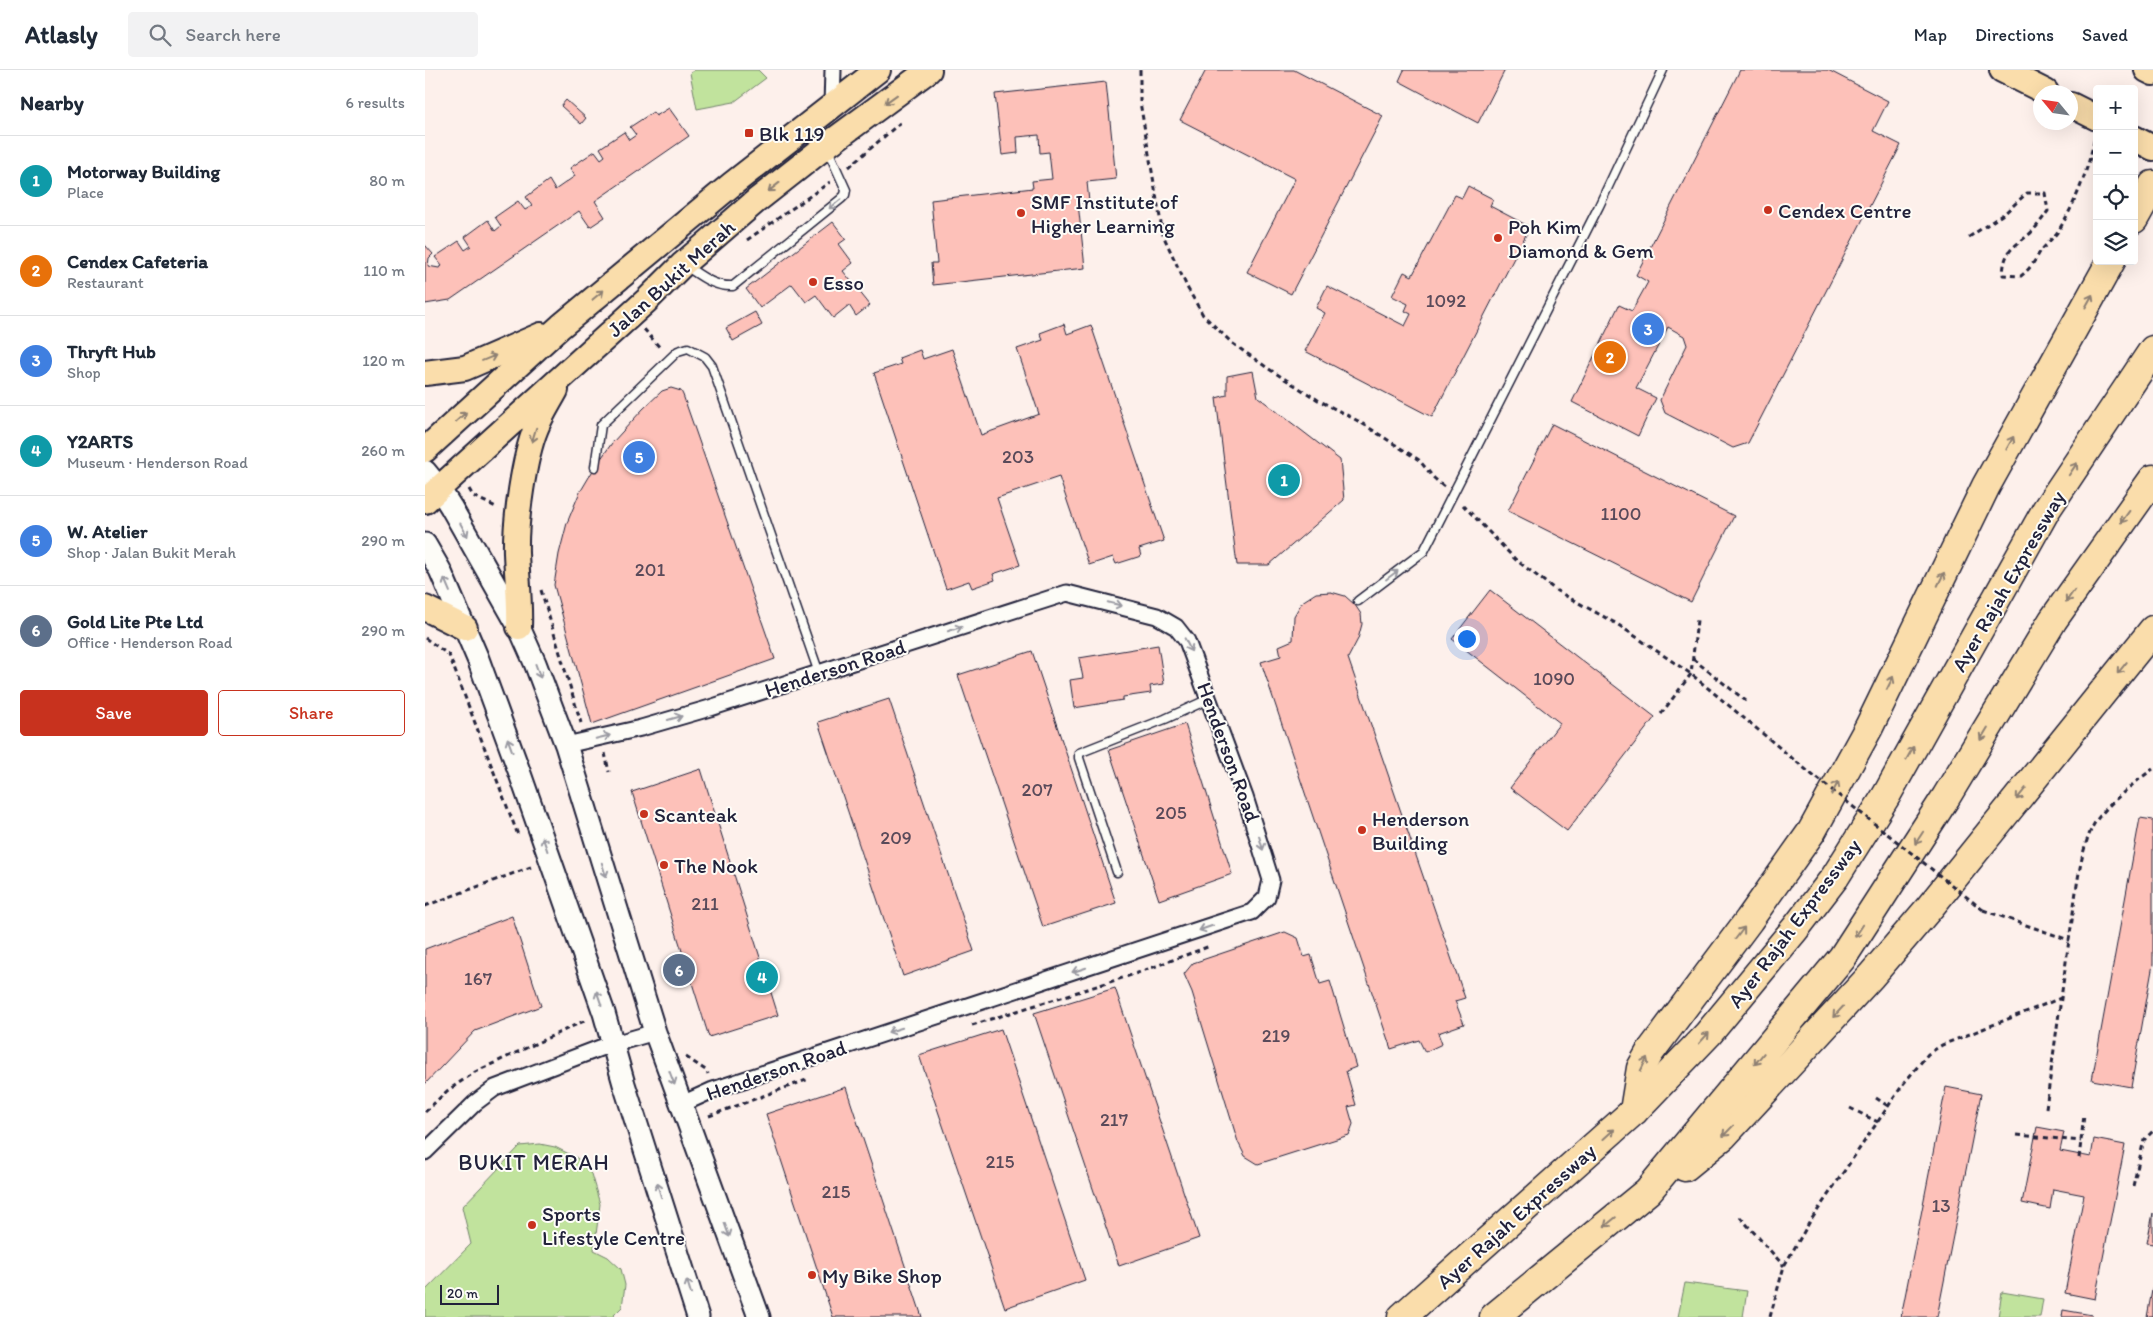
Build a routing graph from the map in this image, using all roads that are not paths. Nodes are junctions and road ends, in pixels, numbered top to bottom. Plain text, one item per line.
1 (833, 70) edge
2 (877, 70) edge
3 (929, 70) edge
4 (1663, 70) edge
5 (2002, 70) edge
6 (2147, 70) edge
7 (2153, 73) edge
8 (2033, 86) edge
9 (832, 105) junction
10 (2138, 140) edge
11 (826, 146) junction
12 (2153, 148) edge
13 (2153, 185) edge
14 (2138, 212) edge
15 (683, 264) junction
16 (2109, 265) edge
17 (561, 326) junction
18 (2153, 350) edge
19 (425, 373) edge
20 (563, 375) junction
21 (425, 450) edge
22 (595, 466) dead end
23 (2153, 479) edge
24 (430, 486) edge
25 (425, 544) edge
26 (1358, 600) dead end
27 (425, 608) edge
28 (519, 626) junction
29 (465, 628) junction
30 (2153, 630) edge
31 (819, 673) junction
32 (1209, 699) junction
33 (565, 745) junction
34 (1117, 872) dead end
35 (655, 1032) junction
36 (613, 1044) junction
37 (682, 1104) junction
38 (1634, 1111) junction
39 (425, 1152) edge
40 (1648, 1191) junction
41 (699, 1317) edge
42 (759, 1317) edge
43 (1402, 1317) edge
44 (1494, 1317) edge

1 - 9 street
2 - 9 main road, Jalan Bukit Merah
3 -> 11 main road, Jalan Bukit Merah
26 -> 4 lane
5 - 8 main road
6 - 7 main road
17 -> 9 main road, Jalan Bukit Merah
10 - 12 main road
11 -> 15 main road, Jalan Bukit Merah
11 -> 15 lane
13 - 14 highway
15 - 20 main road, Jalan Bukit Merah
38 -> 16 highway
19 -> 17 main road
21 -> 17 main road, Jalan Bukit Merah
38 -> 18 highway, Ayer Rajah Expressway
20 - 24 main road, Jalan Bukit Merah
20 -> 28 main road
22 - 31 lane
23 -> 40 highway
24 -> 28 main road, Henderson Road
29 -> 25 main road
27 - 29 main road
28 -> 33 main road, Henderson Road
36 -> 29 main road
30 -> 40 highway
31 -> 32 street, Henderson Road
33 -> 31 street, Henderson Road
32 - 34 lane
32 -> 37 street, Henderson Road
33 -> 35 main road, Henderson Road
35 - 36 street
35 -> 37 main road, Henderson Road
36 - 39 street
41 -> 36 main road
37 -> 42 main road, Henderson Road
43 -> 38 highway, Ayer Rajah Expressway
40 -> 44 highway

